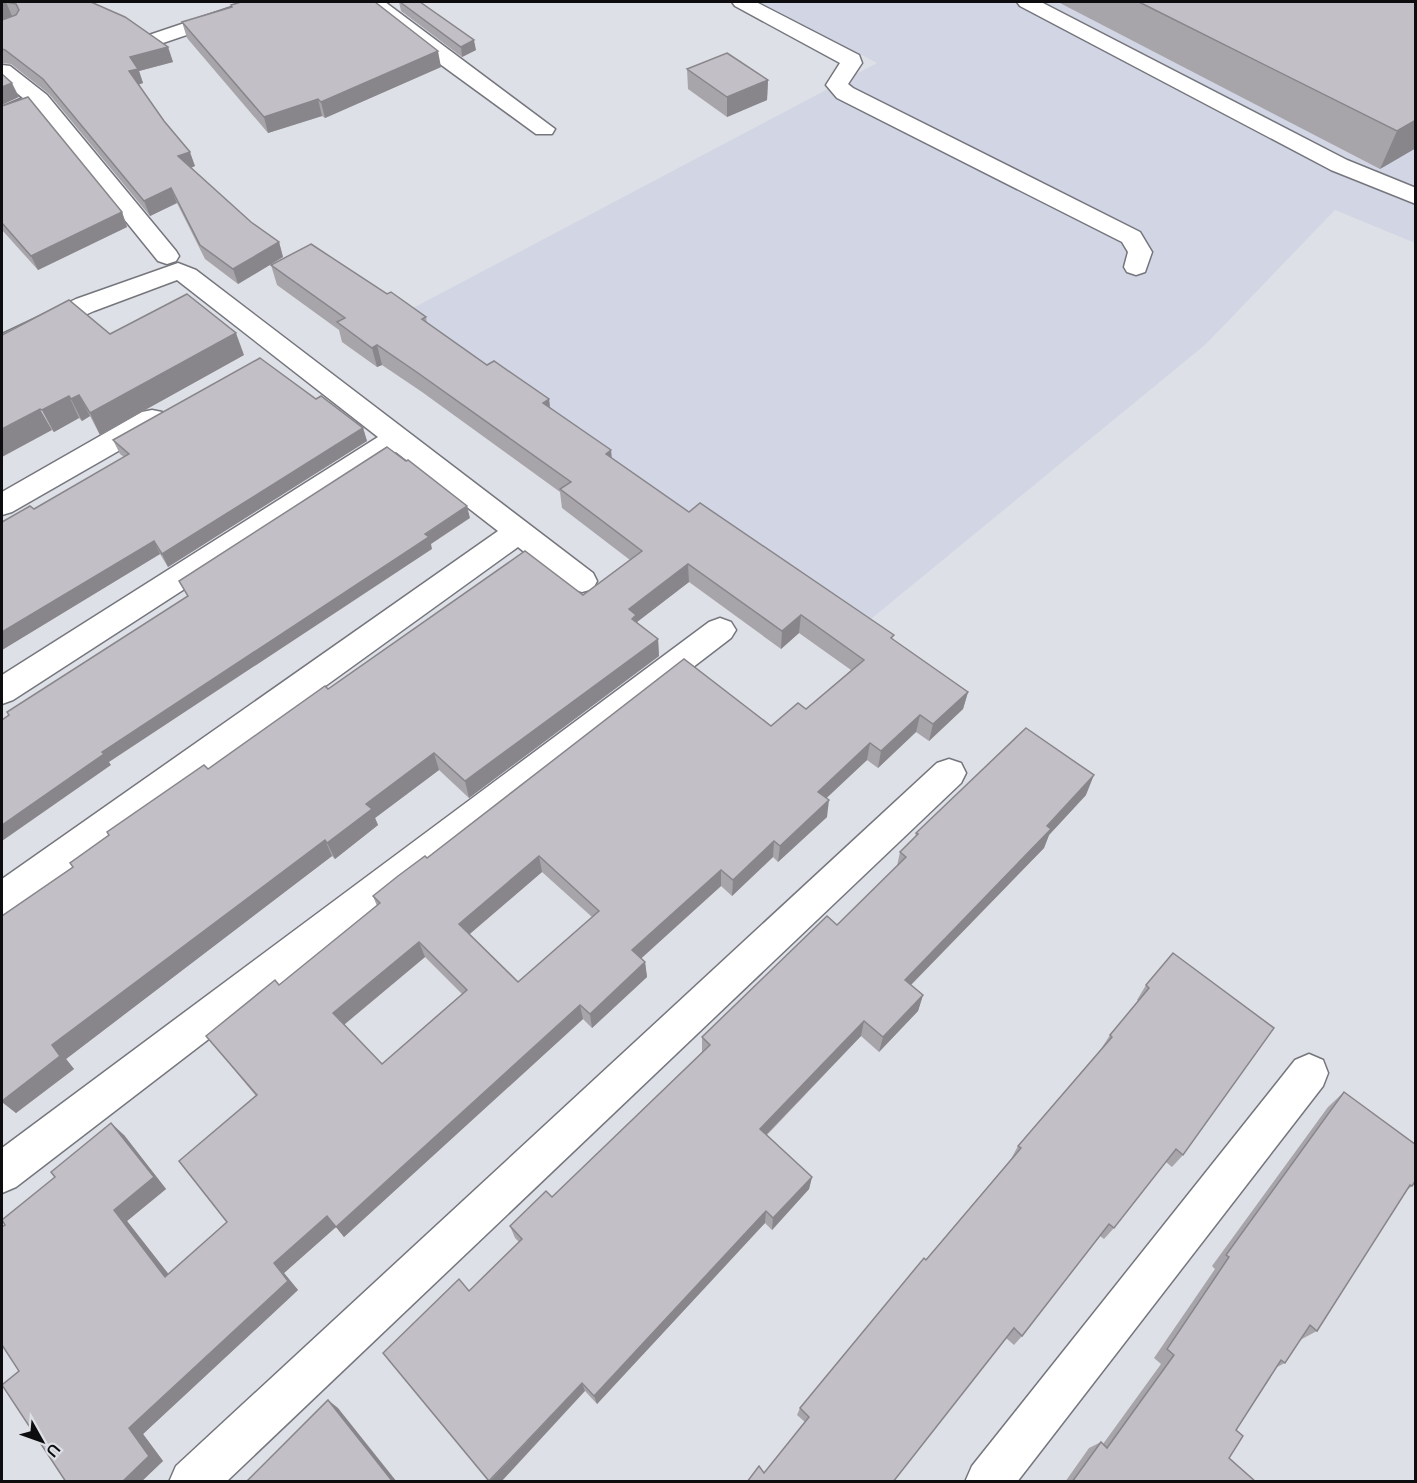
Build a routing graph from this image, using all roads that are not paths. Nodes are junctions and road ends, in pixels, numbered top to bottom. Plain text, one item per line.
1 (265, 2) edge
2 (373, 2) edge
3 (742, 2) edge
4 (1027, 2) edge
5 (156, 39) edge
6 (2, 71) edge
7 (39, 100) junction
8 (2, 114) edge
9 (544, 129) dead end
10 (1416, 197) edge
11 (167, 256) dead end
12 (1136, 267) dead end
13 (2, 344) edge
14 (177, 405) edge
15 (397, 438) junction
16 (2, 505) edge
17 (518, 532) junction
18 (582, 581) dead end
19 (720, 630) dead end
20 (2, 691) edge
21 (949, 773) dead end
22 (2, 899) edge
23 (1309, 1073) dead end
24 (2, 1173) edge
25 (192, 1482) edge
26 (988, 1482) edge

1 - 5 street
2 - 9 street
3 - 12 street
4 - 10 street
6 - 7 street
7 - 8 street
7 - 11 street
13 - 15 street
14 - 16 street
15 - 17 street
15 - 20 street
17 - 18 street
17 - 22 street
19 - 24 street
21 - 25 street
23 - 26 street

